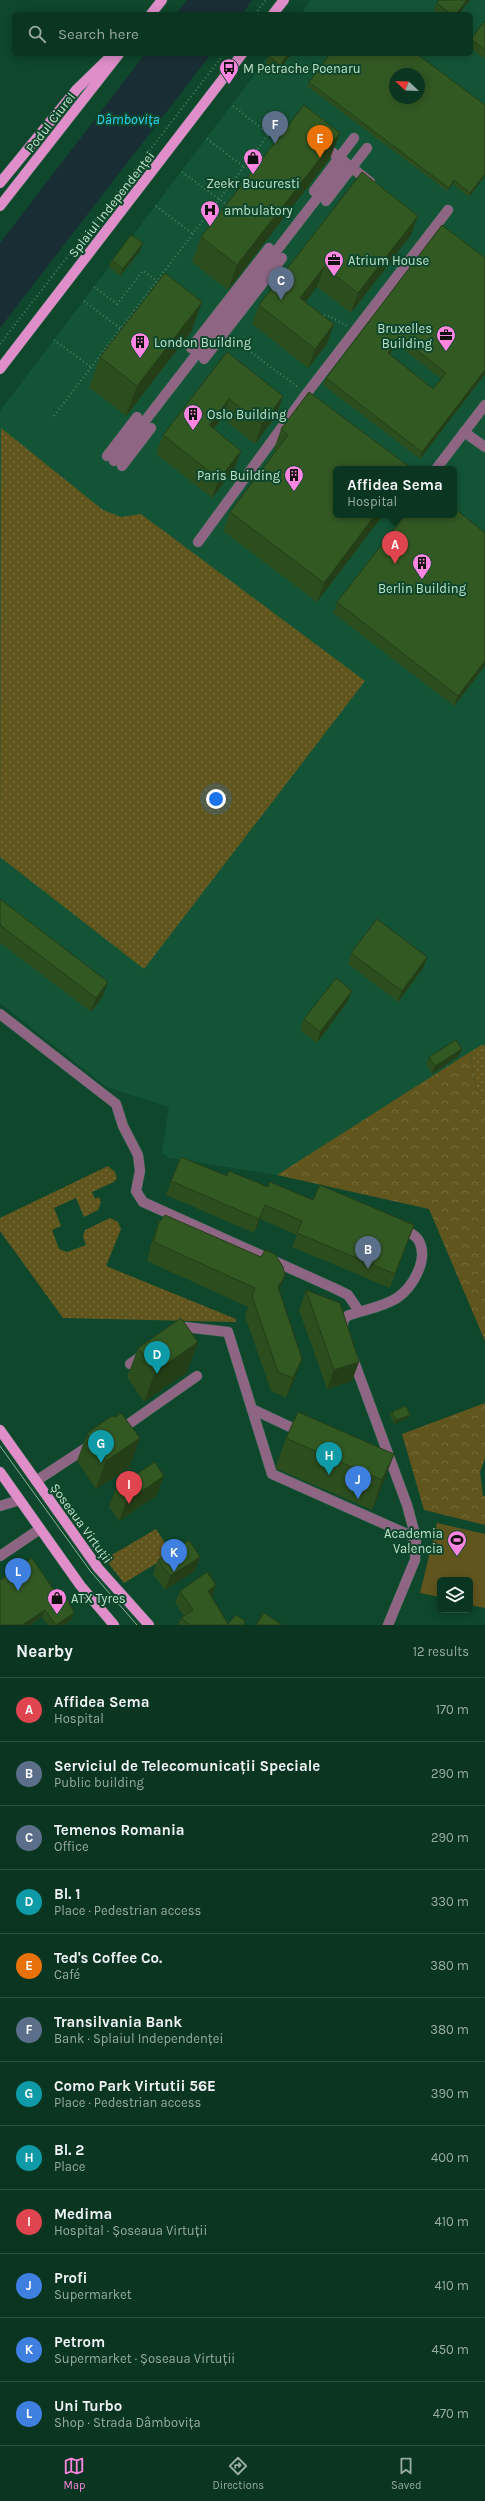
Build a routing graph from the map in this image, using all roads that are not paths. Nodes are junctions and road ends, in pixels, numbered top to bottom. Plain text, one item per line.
1 (162, 0) edge
2 (284, 0) edge
3 (152, 12) edge
4 (275, 12) edge
5 (111, 56) edge
6 (117, 56) edge
7 (240, 56) edge
8 (354, 138) dead end
9 (317, 140) edge
10 (367, 148) dead end
11 (345, 162) junction
12 (0, 184) edge
13 (376, 186) edge
14 (314, 191) dead end
15 (326, 201) dead end
16 (0, 206) edge
17 (448, 210) dead end
18 (269, 248) dead end
19 (282, 258) dead end
20 (191, 348) dead end
21 (204, 359) dead end
22 (0, 369) edge
23 (485, 405) edge
24 (137, 418) dead end
25 (151, 428) dead end
26 (464, 432) junction
27 (485, 447) edge
28 (114, 461) junction
29 (438, 466) edge
30 (198, 542) dead end
31 (0, 1014) edge
32 (391, 1224) edge
33 (359, 1311) junction
34 (170, 1337) edge
35 (153, 1349) edge
36 (130, 1364) dead end
37 (197, 1376) dead end
38 (252, 1409) junction
39 (130, 1423) edge
40 (0, 1430) edge
41 (103, 1436) edge
42 (316, 1439) edge
43 (380, 1469) edge
44 (0, 1472) edge
45 (397, 1477) junction
46 (36, 1481) junction
47 (20, 1500) junction
48 (0, 1506) edge
49 (40, 1529) junction
50 (416, 1538) junction
51 (0, 1556) edge
52 (114, 1625) edge
53 (149, 1625) edge
54 (388, 1625) edge

1 - 3 main road
2 - 4 main road
5 - 12 main road
6 - 16 main road, Podul Ciurel
7 - 22 main road, Splaiul Independenței
8 - 11 street
9 - 11 street
10 - 11 street
11 - 13 street
11 - 14 street
11 - 15 street
11 - 28 street
17 - 30 street
18 - 20 street
19 - 21 street
23 - 26 street
24 - 28 street
25 - 28 street
26 - 27 street
26 - 29 street
31 - 33 street
32 - 33 street
33 - 45 street
34 - 38 street
35 - 36 street
37 - 39 street
38 - 42 street
38 - 50 street
40 - 46 main road, Șoseaua Virtuții
41 - 46 street
43 - 45 street
44 - 47 main road
45 - 50 street
46 - 53 main road, Șoseaua Virtuții
47 - 48 street
47 - 49 main road
49 - 51 street
49 - 52 main road
50 - 54 street

